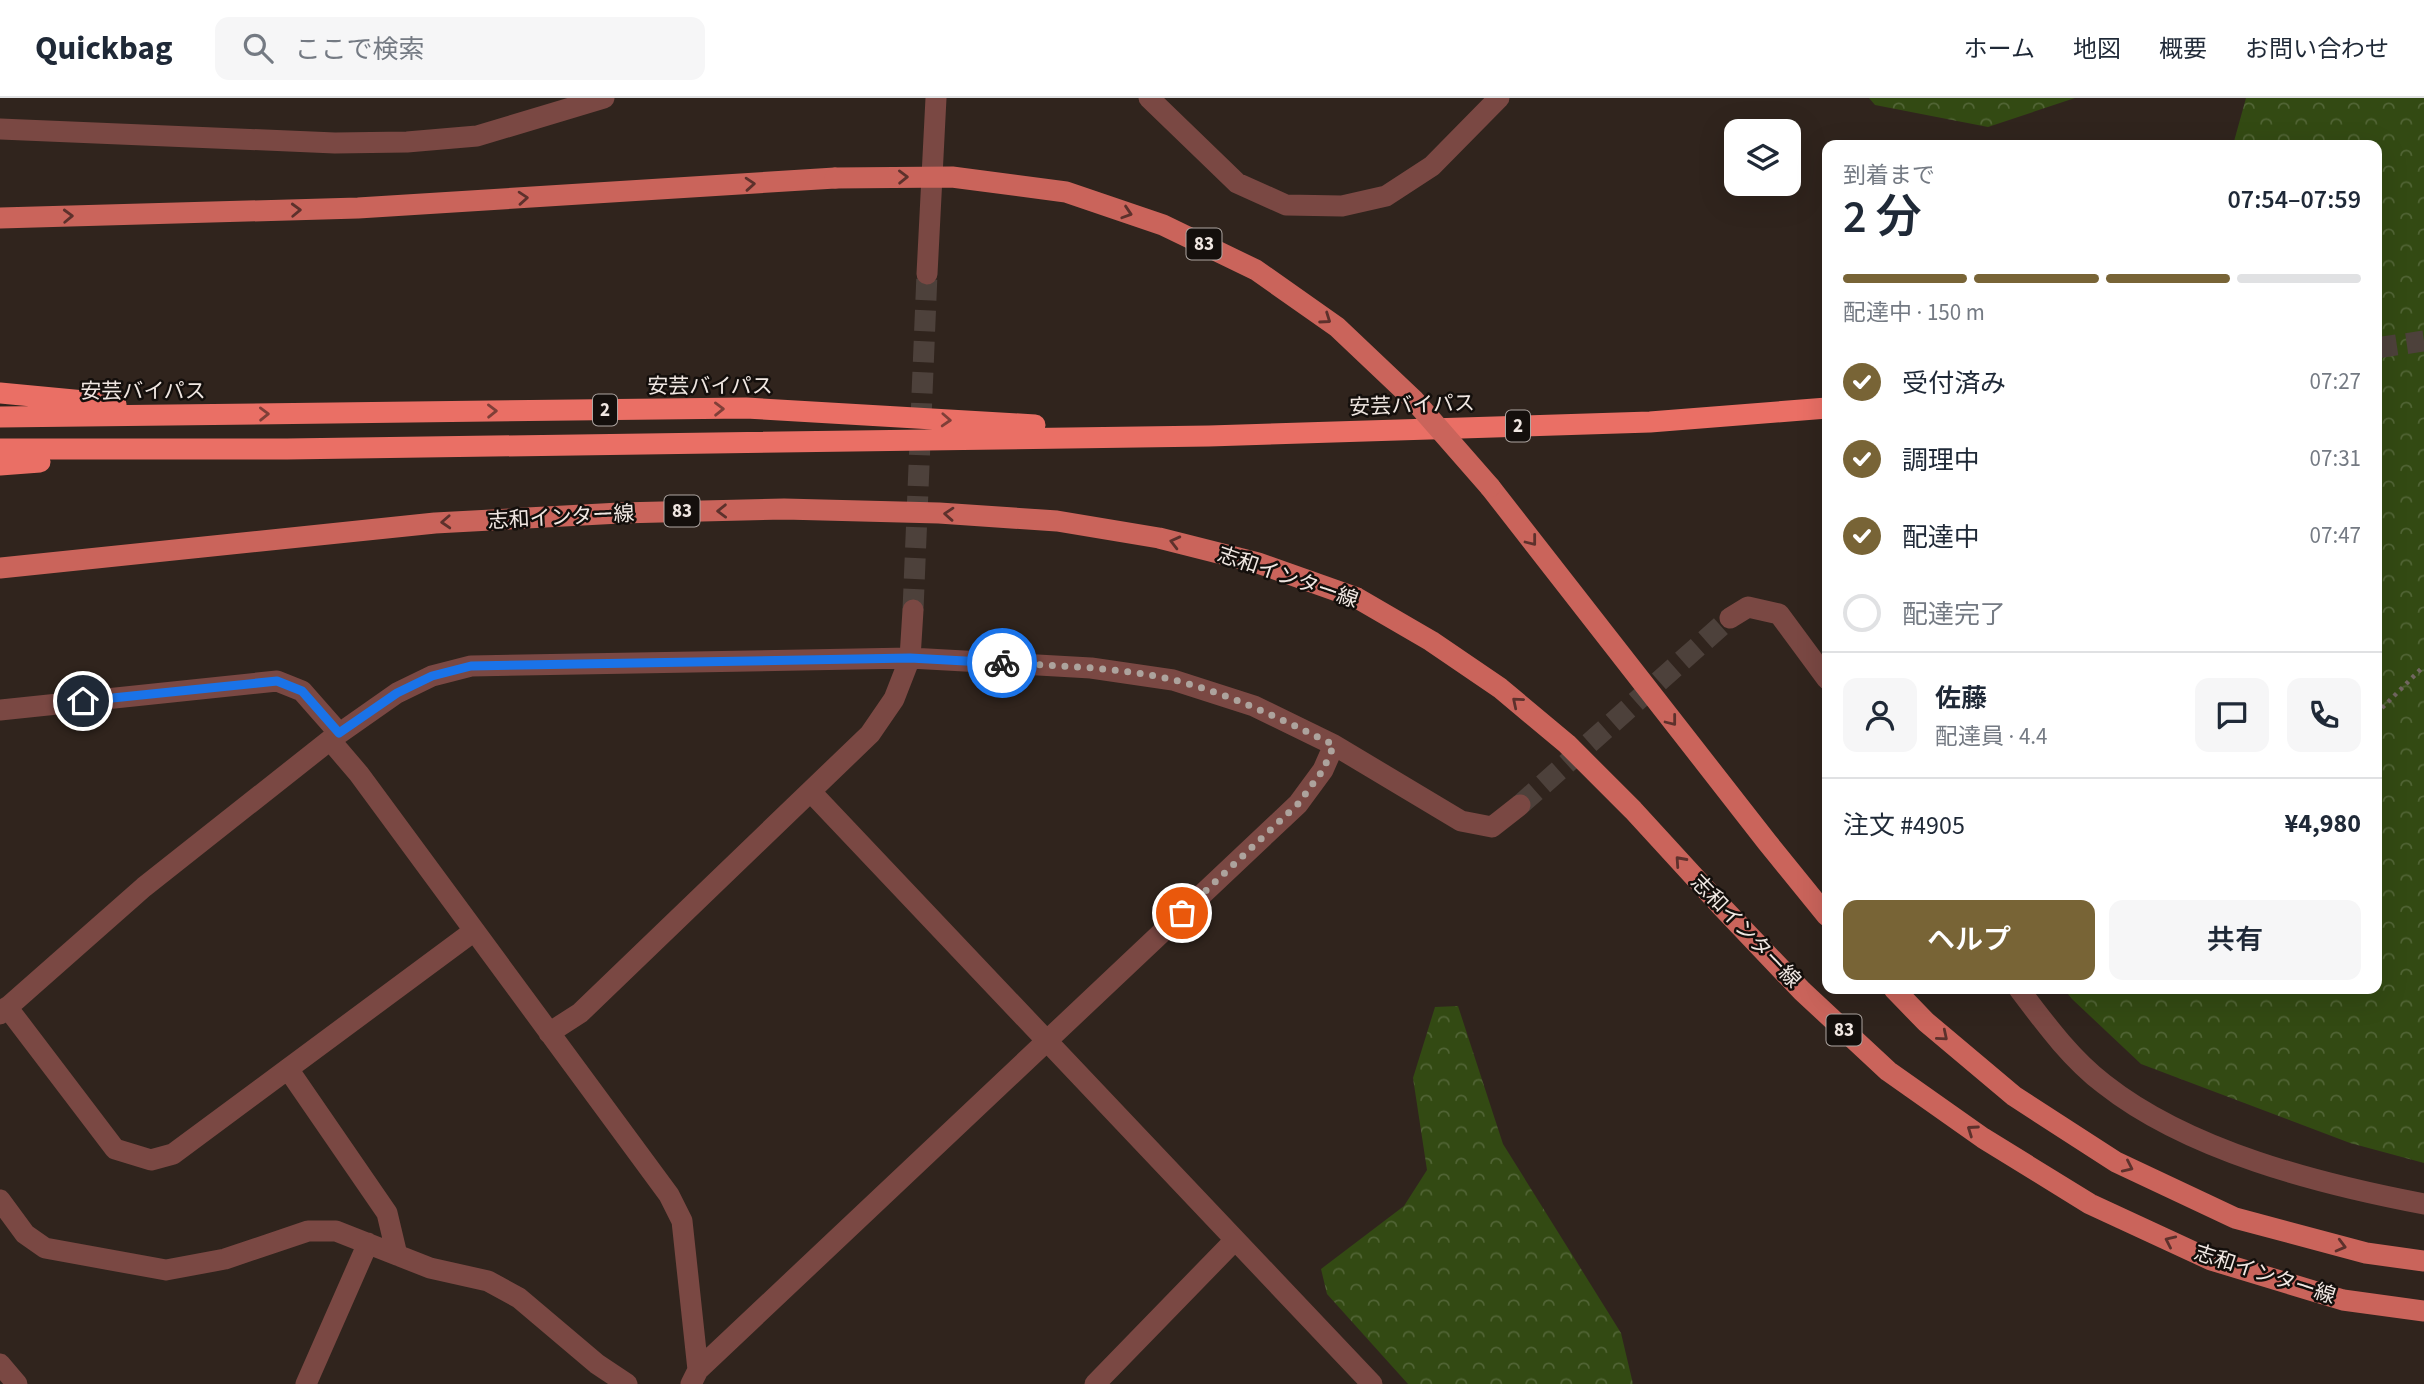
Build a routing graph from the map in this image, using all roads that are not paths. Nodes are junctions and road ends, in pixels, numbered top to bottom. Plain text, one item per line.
1 (604, 98) edge
2 (936, 98) edge
3 (1149, 98) edge
4 (1499, 98) edge
5 (0, 130) edge
6 (0, 218) edge
7 (927, 274) tunnel mouth
8 (0, 393) edge
9 (1822, 408) edge
10 (228, 415) junction
11 (0, 417) edge
12 (1209, 436) junction
13 (0, 449) edge
14 (286, 449) junction
15 (0, 465) edge
16 (0, 568) edge
17 (914, 610) tunnel mouth
18 (1730, 618) tunnel mouth
19 (910, 658) junction
20 (1822, 672) edge
21 (0, 710) edge
22 (334, 737) junction
23 (1334, 745) junction
24 (811, 792) junction
25 (1520, 805) tunnel mouth
26 (1822, 910) edge
27 (474, 932) junction
28 (1899, 994) edge
29 (2023, 994) edge
30 (4, 1010) edge
31 (550, 1033) junction
32 (1046, 1041) junction
33 (288, 1069) junction
34 (0, 1200) edge
35 (2424, 1204) edge
36 (1236, 1240) junction
37 (368, 1243) junction
38 (397, 1255) junction
39 (2424, 1261) edge
40 (2424, 1311) edge
41 (0, 1364) edge
42 (695, 1377) edge
43 (17, 1384) edge
44 (306, 1384) edge
45 (627, 1384) edge
46 (1095, 1384) edge
47 (1372, 1384) edge

1 - 5 street
2 - 7 street
3 - 4 street
6 -> 26 main road, 83, bridge
8 - 10 highway
9 - 12 highway, 安芸バイパス / 2
10 - 11 highway, 安芸バイパス / 2
10 -> 12 highway, 安芸バイパス / 2
12 - 14 highway, 安芸バイパス / 2
13 - 14 highway, 安芸バイパス / 2
14 - 15 highway
40 -> 16 main road, 志和インター線 / 83
17 - 19 street
18 - 20 street
19 - 22 street
19 - 23 street
19 - 24 street
21 - 22 street
22 - 27 street
22 - 30 street
23 - 25 street
23 - 32 street
24 - 31 street
24 - 32 street
27 - 31 street
27 - 33 street
28 -> 39 main road
29 - 35 street
30 - 33 street
31 - 42 street
32 - 36 street
32 - 42 street
33 - 38 street
34 - 37 street
36 - 46 street
36 - 47 street
37 - 38 street
37 - 44 street
38 - 45 street
41 - 43 street

